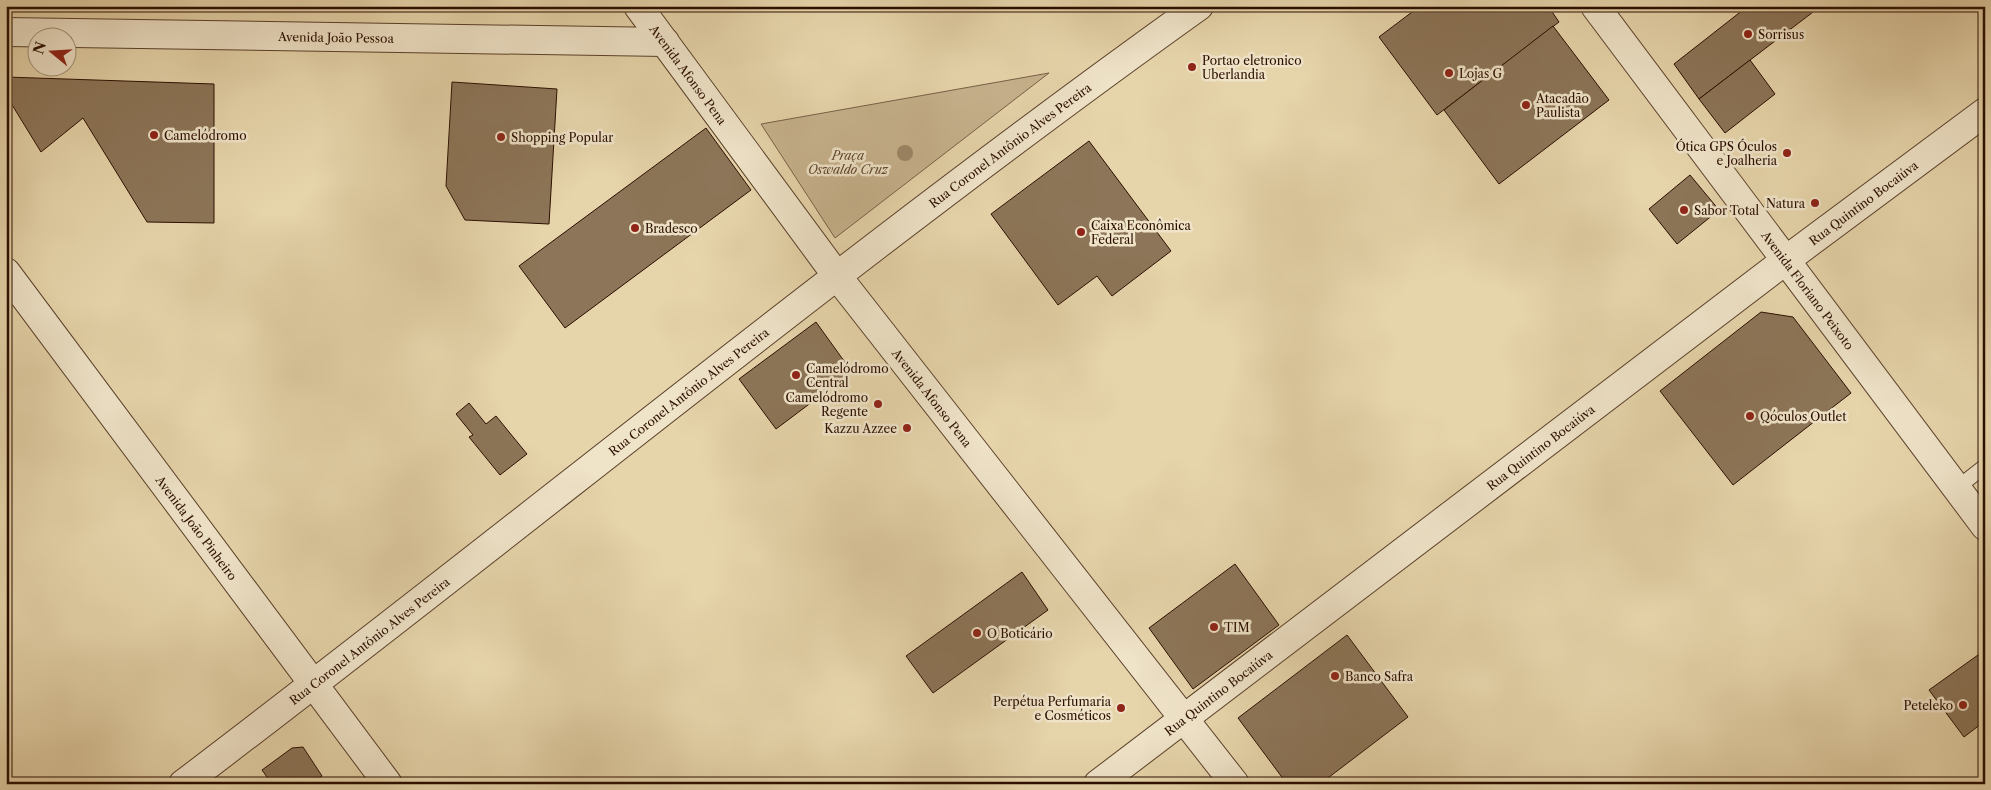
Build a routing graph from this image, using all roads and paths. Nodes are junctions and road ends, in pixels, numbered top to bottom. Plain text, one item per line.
1 (638, 6) edge
2 (1199, 6) edge
3 (1595, 6) edge
4 (6, 32) edge
5 (665, 42) junction
6 (1985, 112) edge
7 (1786, 260) junction
8 (6, 272) edge
9 (837, 276) junction
10 (1985, 466) edge
11 (1957, 488) junction
12 (1985, 526) edge
13 (314, 685) junction
14 (1185, 717) junction
15 (183, 784) edge
16 (388, 784) edge
17 (1098, 784) edge
18 (1235, 784) edge

1 - 5 street, Avenida Afonso Pena
2 - 9 street, Rua Coronel Antônio Alves Pereira
3 - 7 street, Avenida Floriano Peixoto
4 - 5 street, Avenida João Pessoa
5 - 9 street, Avenida Afonso Pena
6 - 7 street, Rua Quintino Bocaiúva
7 - 11 street, Avenida Floriano Peixoto
7 - 14 street, Rua Quintino Bocaiúva
8 - 13 street, Avenida João Pinheiro
9 - 13 street, Rua Coronel Antônio Alves Pereira
9 - 14 street, Avenida Afonso Pena
10 - 11 lane
11 - 12 street, Avenida Floriano Peixoto
13 - 15 street, Rua Coronel Antônio Alves Pereira
13 - 16 street, Avenida João Pinheiro
14 - 17 street, Rua Quintino Bocaiúva
14 - 18 street, Avenida Afonso Pena

